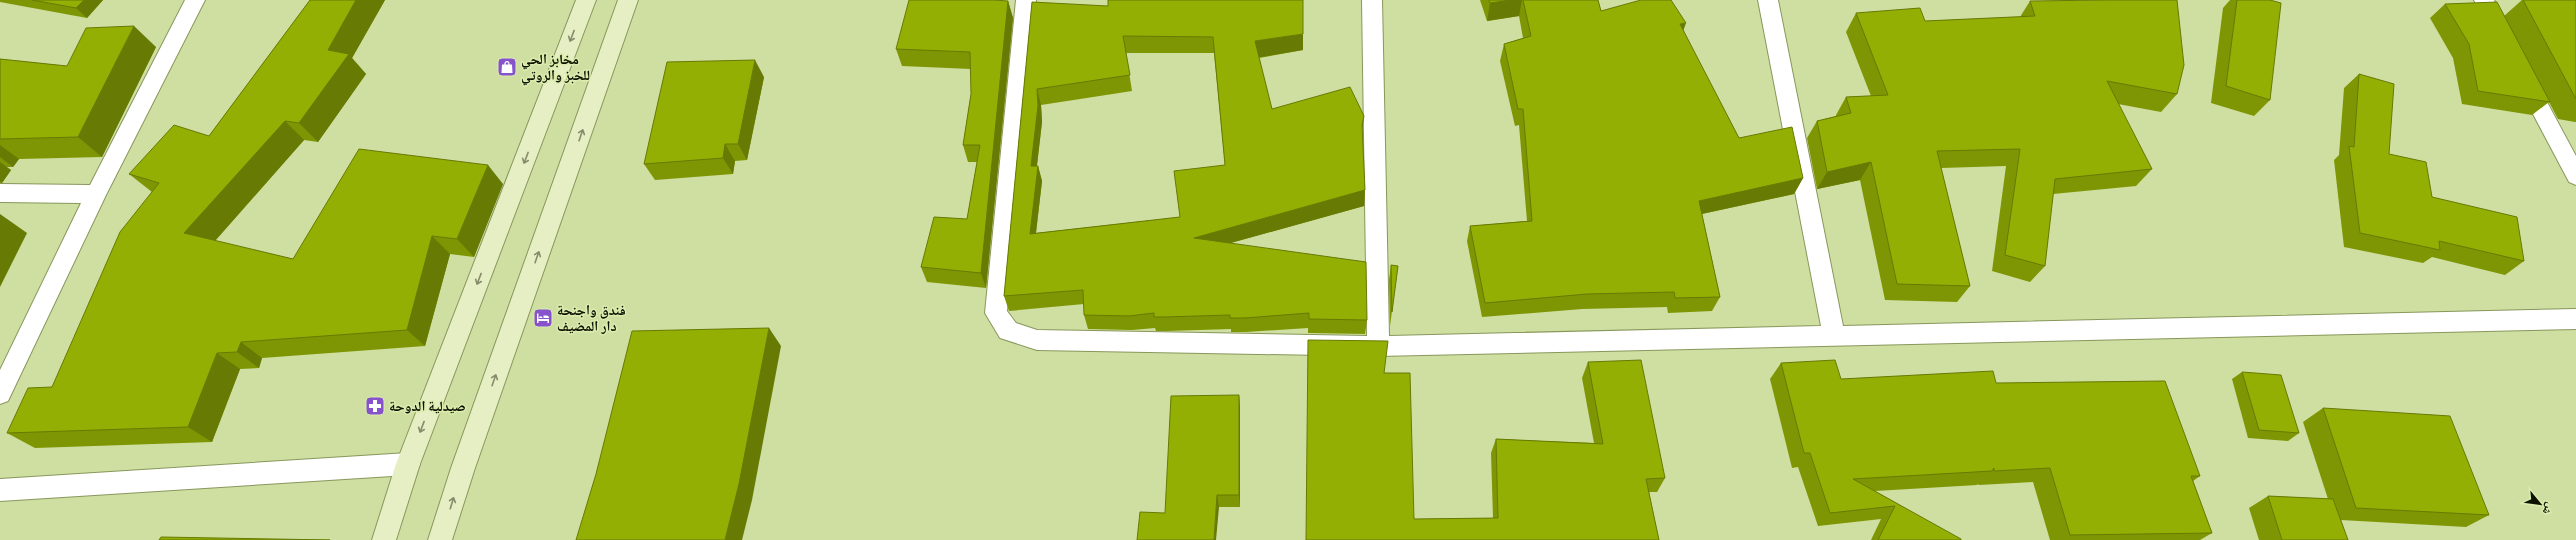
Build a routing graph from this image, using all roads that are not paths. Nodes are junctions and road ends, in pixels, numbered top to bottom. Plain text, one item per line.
1 (195, 0) edge
2 (586, 0) edge
3 (628, 0) edge
4 (1026, 0) edge
5 (1372, 0) edge
6 (1768, 0) edge
7 (2484, 0) edge
8 (2576, 176) edge
9 (0, 192) edge
10 (96, 194) junction
11 (2576, 319) edge
12 (1834, 336) junction
13 (1378, 346) junction
14 (0, 394) edge
15 (408, 464) junction
16 (0, 490) edge
17 (384, 540) edge
18 (440, 540) edge

1 - 10 street
2 -> 15 street
18 -> 3 street
4 - 13 street
5 - 13 street
6 - 12 street
7 - 8 street
9 - 10 street
10 - 14 street
11 - 12 street
12 - 13 street
15 - 16 street
15 - 17 street

